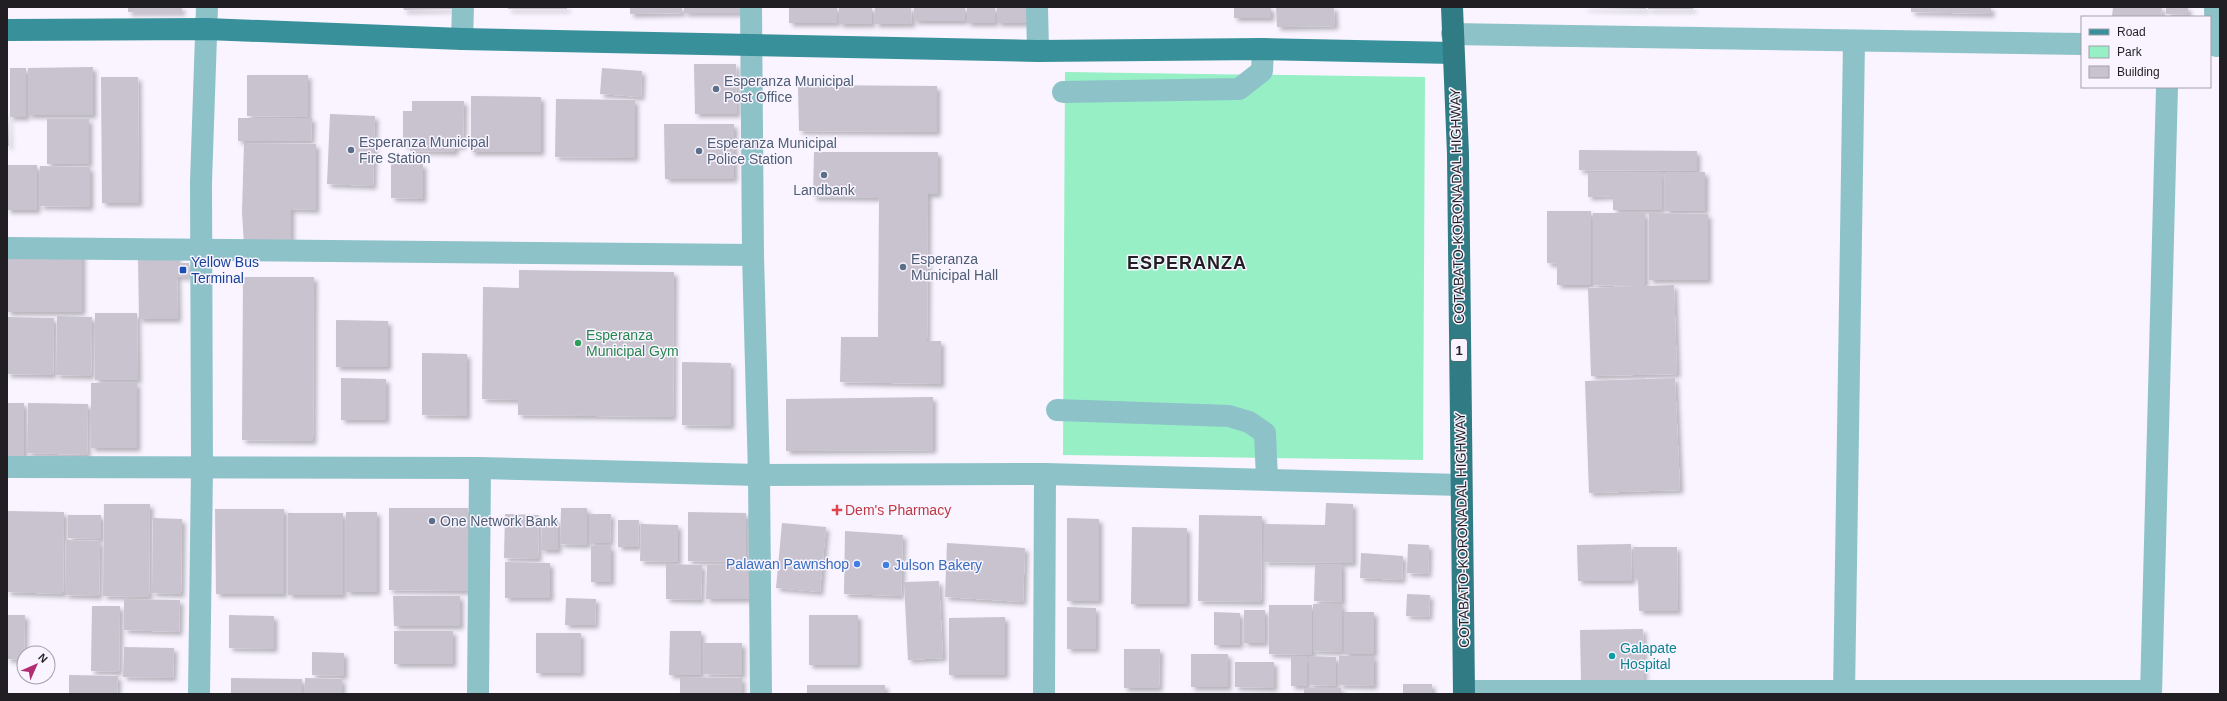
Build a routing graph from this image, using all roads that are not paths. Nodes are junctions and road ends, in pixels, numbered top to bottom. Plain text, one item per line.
1 (207, 7) edge
2 (463, 7) edge
3 (751, 7) edge
4 (1037, 7) edge
5 (1452, 7) edge
6 (2215, 7) edge
7 (207, 29) junction
8 (7, 30) edge
9 (462, 39) junction
10 (1854, 41) junction
11 (1453, 44) junction
12 (2081, 44) edge
13 (751, 46) junction
14 (2215, 46) edge
15 (1263, 49) junction
16 (1038, 51) junction
17 (2167, 88) edge
18 (1063, 92) dead end
19 (7, 248) edge
20 (202, 249) junction
21 (753, 255) junction
22 (1057, 410) dead end
23 (7, 467) edge
24 (480, 468) junction
25 (202, 469) junction
26 (1045, 474) junction
27 (759, 475) junction
28 (1267, 479) junction
29 (1461, 485) junction
30 (1464, 692) edge
31 (1844, 692) edge
32 (2151, 693) edge
33 (199, 694) edge
34 (478, 694) edge
35 (760, 694) edge
36 (1044, 694) edge

1 - 7 street
2 - 9 street
3 - 13 street
4 - 16 street
5 - 11 highway, COTABATO-KORONADAL HIGHWAY / 1
6 - 14 street
7 - 8 main road
7 - 9 main road
7 - 20 street
9 - 13 main road
10 - 11 street
10 - 12 street
10 - 31 street
11 - 15 main road
11 - 29 highway, COTABATO-KORONADAL HIGHWAY / 1
13 - 16 main road
13 - 21 street
15 - 16 main road
15 - 18 street
17 - 32 street
19 - 20 street
20 - 21 street
20 - 25 street
21 - 27 street
22 - 28 street
23 - 25 street
24 - 25 street
24 - 27 street
24 - 34 street
25 - 33 street
26 - 27 street
26 - 28 street
26 - 36 street
27 - 35 street
28 - 29 street
29 - 30 highway, COTABATO-KORONADAL HIGHWAY / 1
30 - 31 street
31 - 32 street

